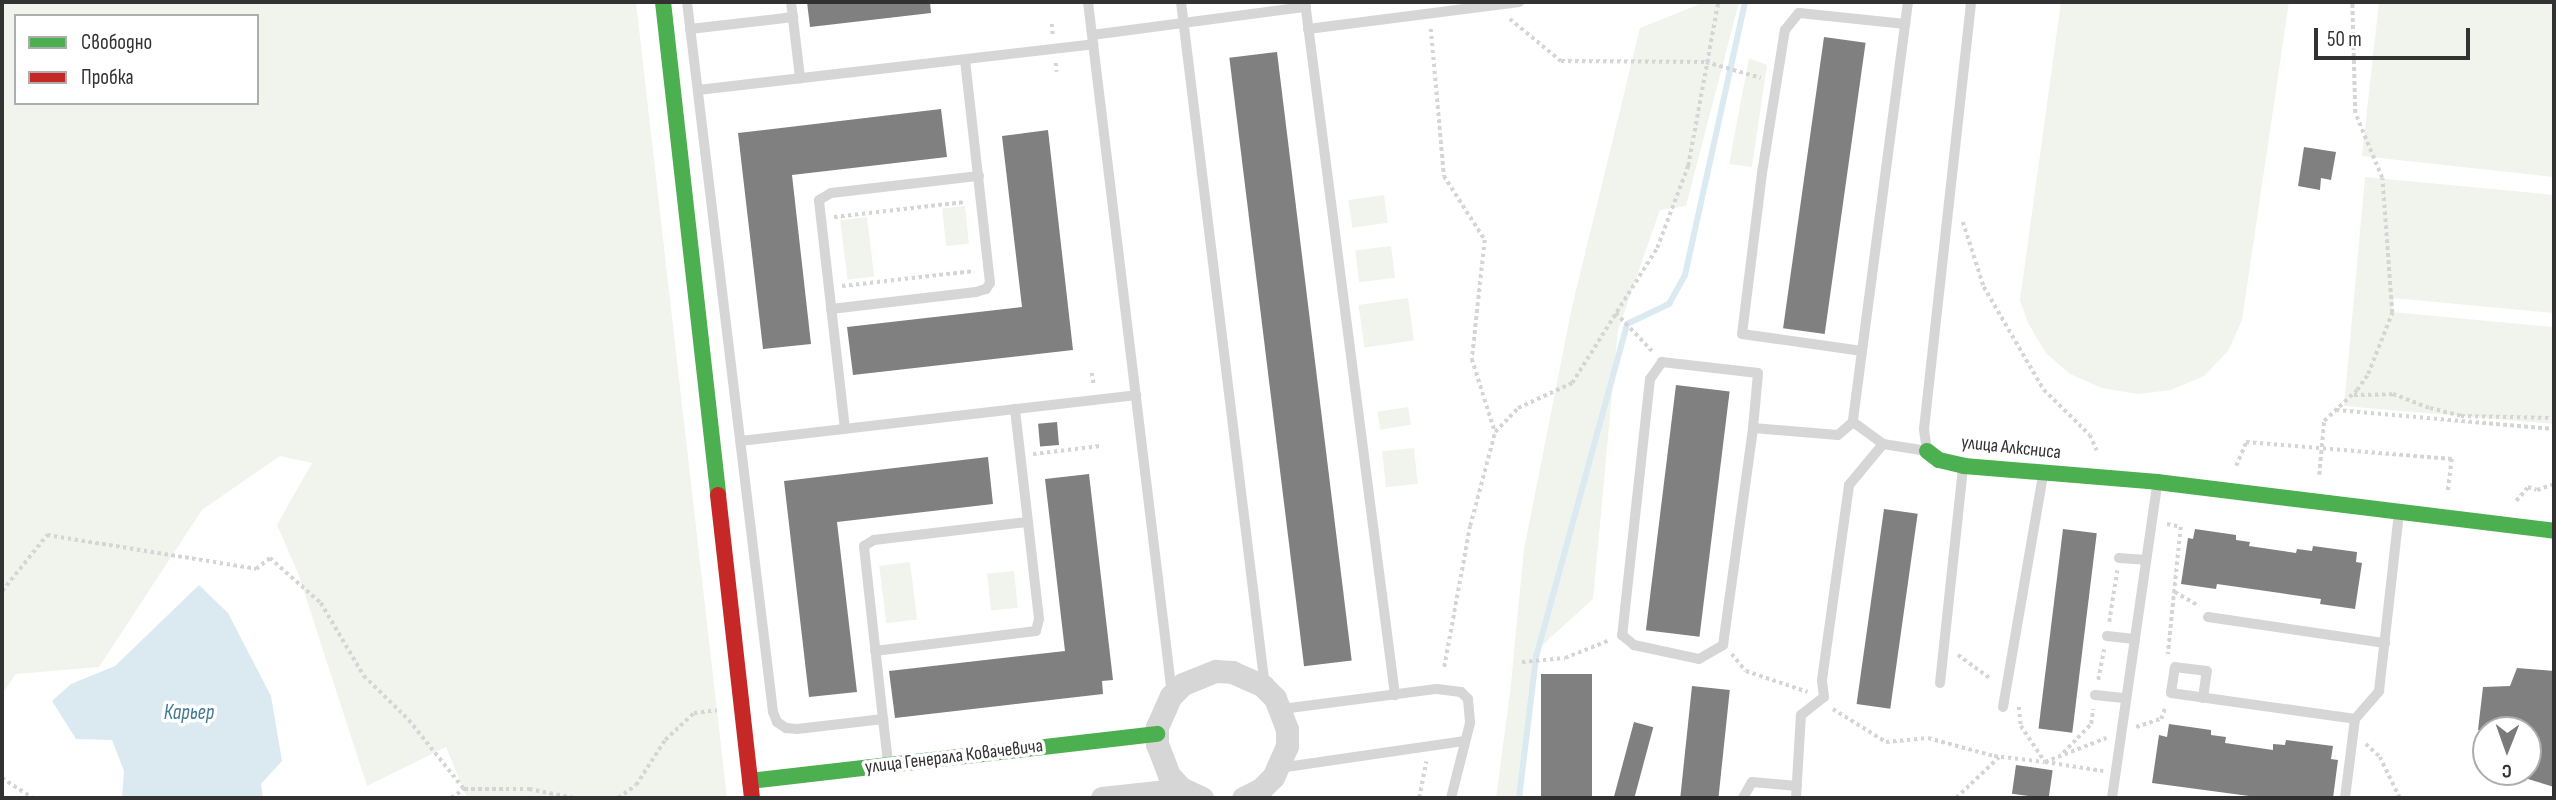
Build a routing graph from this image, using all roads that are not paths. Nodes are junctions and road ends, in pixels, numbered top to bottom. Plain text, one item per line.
1 (663, 2) edge
2 (687, 2) edge
3 (791, 2) edge
4 (1088, 2) edge
5 (1181, 2) edge
6 (1519, 2) edge
7 (1908, 2) edge
8 (1971, 2) edge
9 (1305, 5) edge
10 (1800, 7) edge
11 (793, 17) junction
12 (1184, 23) junction
13 (1905, 24) junction
14 (690, 29) junction
15 (1308, 29) junction
16 (1093, 40) junction
17 (965, 59) junction
18 (800, 78) junction
19 (698, 90) junction
20 (979, 176) junction
21 (831, 309) junction
22 (1862, 351) junction
23 (1136, 395) junction
24 (1015, 409) junction
25 (1853, 422) junction
26 (1753, 428) junction
27 (845, 429) junction
28 (740, 441) junction
29 (1883, 444) junction
30 (1927, 451) junction
31 (1964, 466) junction
32 (2043, 472) junction
33 (2157, 482) junction
34 (2400, 512) junction
35 (1028, 522) junction
36 (2554, 531) edge
37 (2119, 558) road end
38 (2146, 560) junction
39 (2208, 617) dead end
40 (2107, 636) road end
41 (2134, 639) junction
42 (2385, 643) junction
43 (875, 650) junction
44 (1940, 683) dead end
45 (1265, 687) junction
46 (1172, 694) junction
47 (1395, 695) junction
48 (2095, 695) road end
49 (2126, 698) junction
50 (2203, 698) junction
51 (2003, 707) dead end
52 (1282, 709) junction
53 (883, 719) junction
54 (2355, 719) junction
55 (1157, 734) junction
56 (1465, 741) junction
57 (888, 765) junction
58 (1279, 768) junction
59 (798, 775) junction
60 (750, 780) junction
61 (1797, 786) junction
62 (1192, 793) edge
63 (752, 798) edge
64 (785, 798) edge
65 (1102, 798) edge
66 (1243, 798) edge
67 (1451, 798) edge
68 (1743, 798) edge
69 (1796, 798) edge
70 (2112, 798) edge
71 (2345, 798) edge

1 - 60 street
2 - 14 lane
3 - 11 lane
4 - 16 lane
5 - 12 lane
6 - 15 lane
7 - 13 lane
8 - 30 lane
9 - 12 lane
9 - 15 lane
10 - 13 lane
10 - 22 lane
11 - 14 lane
11 - 18 lane
12 - 16 lane
12 - 45 lane
13 - 22 lane
14 - 19 lane
15 - 47 lane
16 - 17 lane
16 - 23 lane
17 - 18 lane
17 - 20 lane
18 - 19 lane
19 - 28 lane
20 - 21 lane
20 - 21 lane
21 - 27 lane
22 - 25 lane
23 - 24 lane
23 - 46 lane
24 - 27 lane
24 - 35 lane
25 - 26 lane
25 - 29 lane, улица Алксниса
26 - 26 lane
27 - 28 lane
28 - 53 lane
29 - 30 lane, улица Алксниса
29 - 61 lane
30 - 31 street, улица Алксниса
31 - 32 street, улица Алксниса
31 - 44 lane
32 - 33 street, улица Алксниса
32 - 51 lane
33 - 34 street, улица Алксниса
33 - 38 lane
34 - 36 street, улица Алксниса
34 - 42 lane
35 - 43 lane
35 - 43 lane
37 - 38 lane
38 - 41 lane
39 - 42 lane
40 - 41 lane
41 - 49 lane
42 - 54 lane
43 - 53 lane
45 - 46 street
45 - 52 street
46 - 55 street
47 - 52 lane
47 - 56 lane
48 - 49 lane
49 - 70 lane
50 - 50 lane
50 - 54 lane
52 - 58 street
53 - 57 lane
54 - 71 lane
55 - 57 street, улица Генерала Ковачевича
55 - 62 street
56 - 58 lane
56 - 67 lane
57 - 59 street, улица Генерала Ковачевича
58 - 66 street
59 - 60 street, улица Генерала Ковачевича
59 - 64 street
60 - 63 street
61 - 68 lane
61 - 69 lane
62 - 65 street

